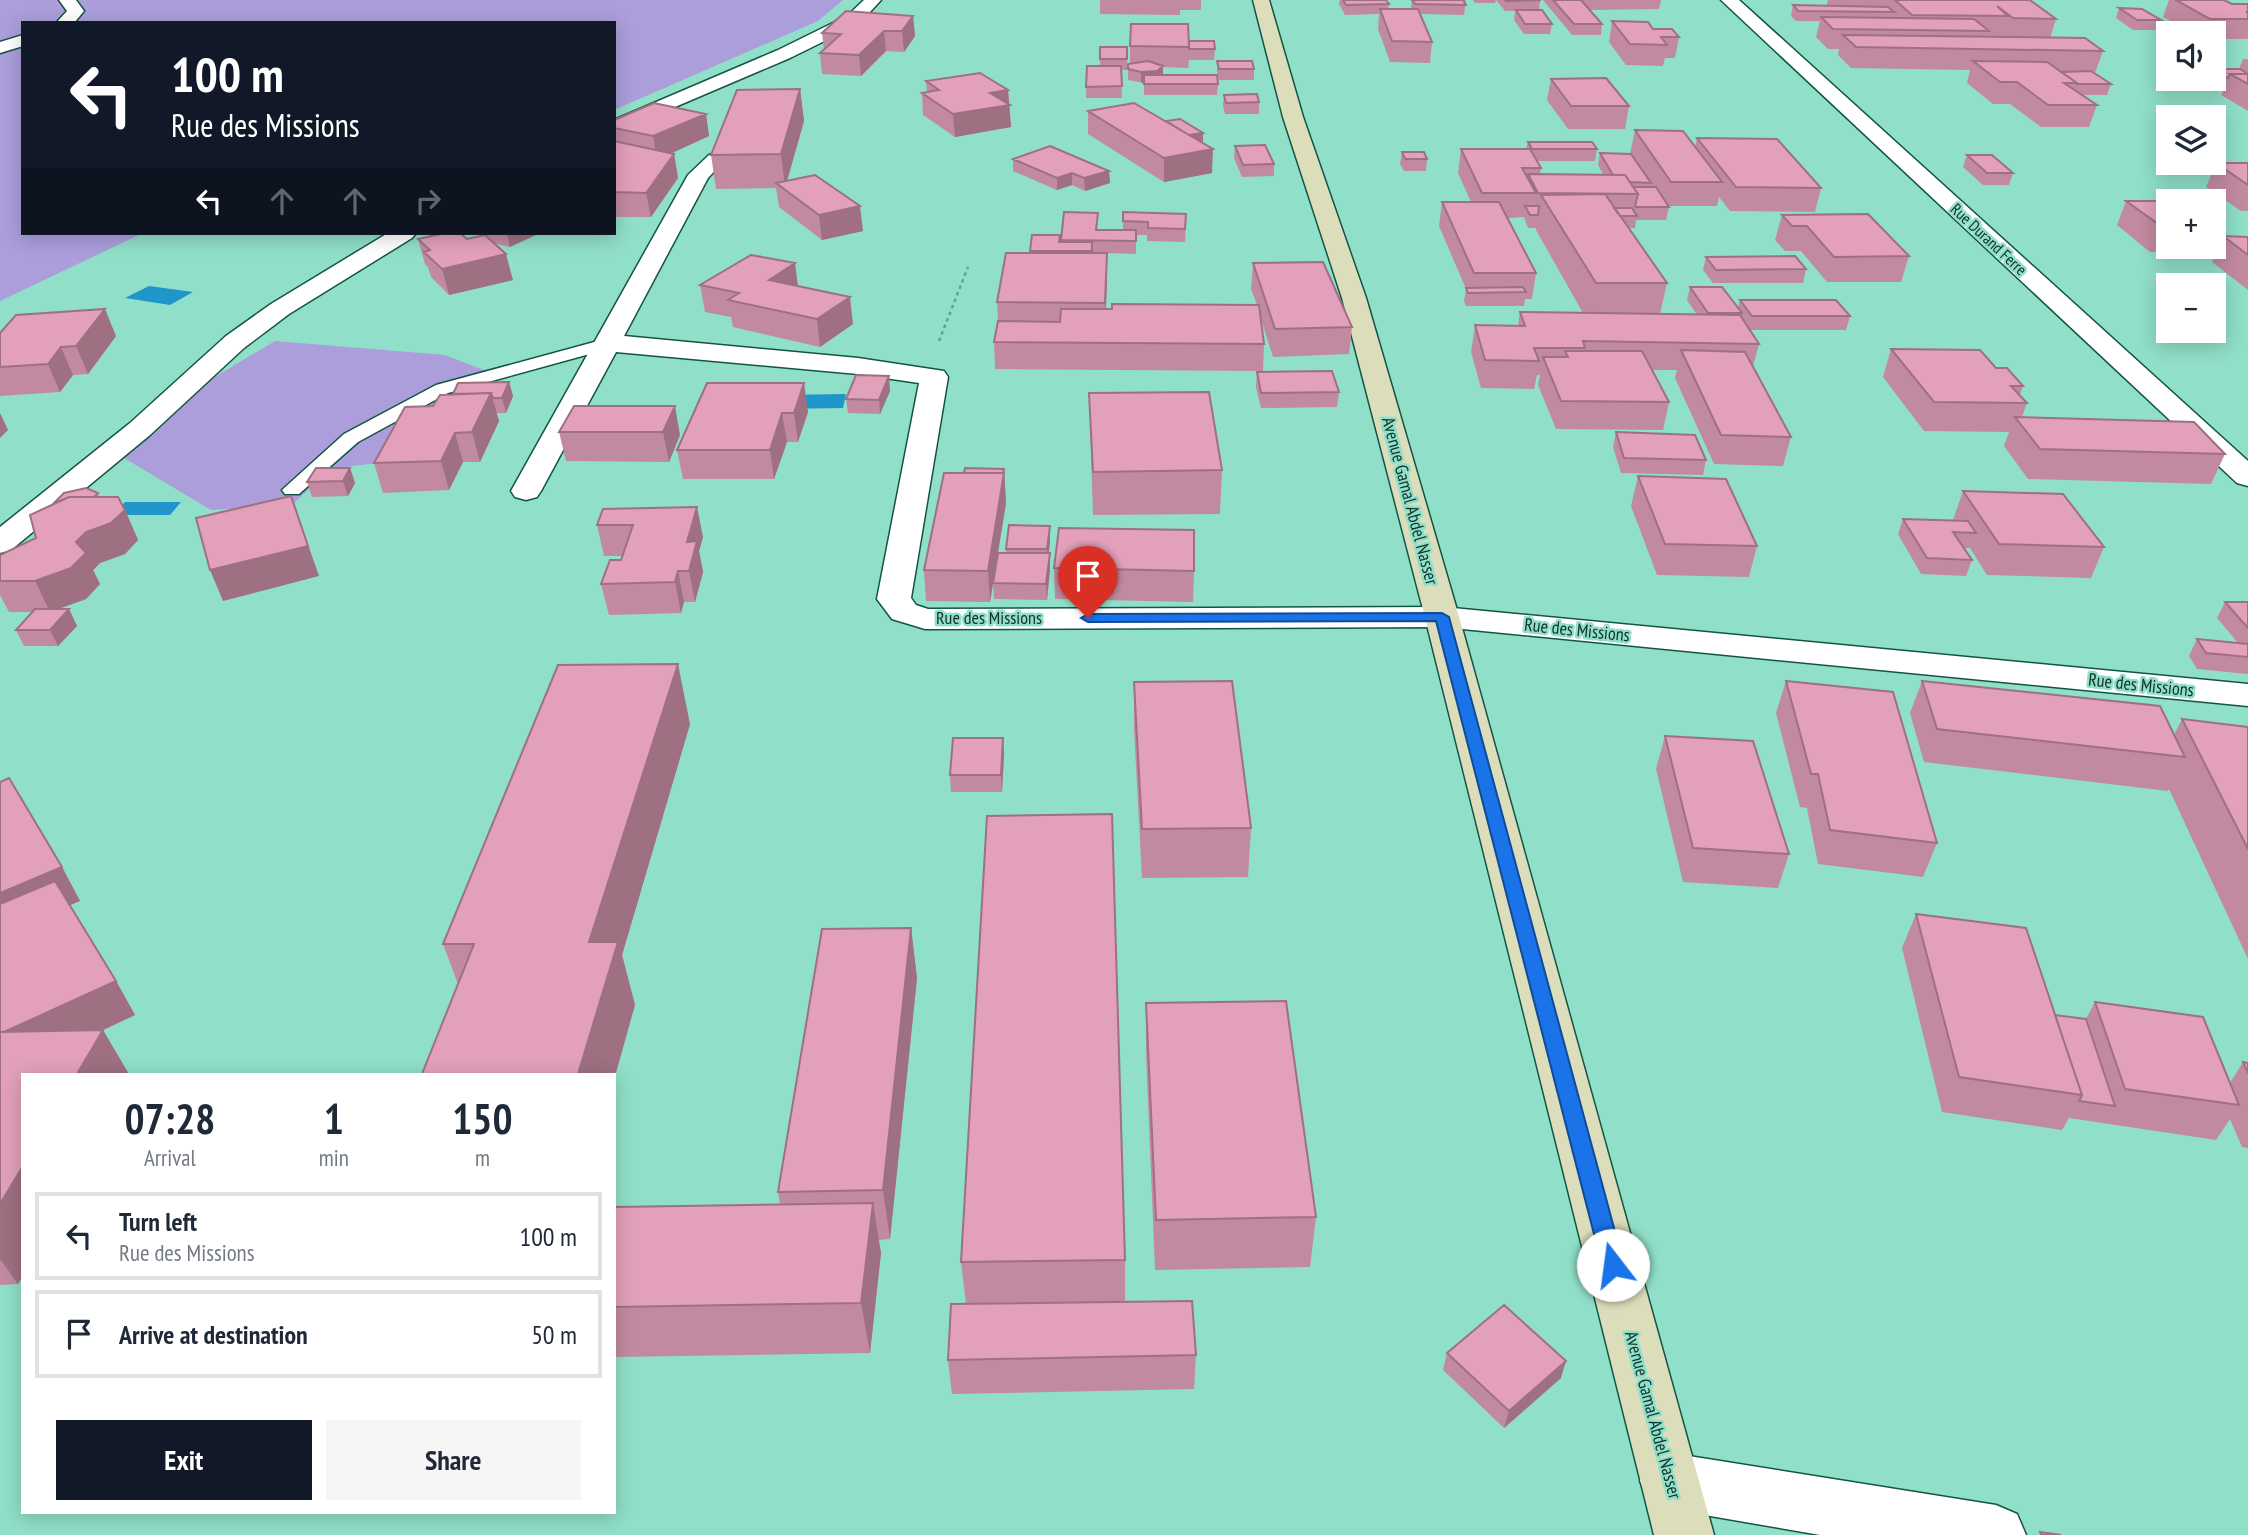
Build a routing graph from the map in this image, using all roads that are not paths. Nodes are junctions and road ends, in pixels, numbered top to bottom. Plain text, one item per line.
1 (67, 0) edge
2 (873, 0) edge
3 (1261, 0) edge
4 (1729, 0) edge
5 (66, 21) edge
6 (21, 41) edge
7 (0, 48) edge
8 (616, 126) edge
9 (716, 159) edge
10 (401, 235) edge
11 (609, 343) junction
12 (2248, 477) edge
13 (292, 490) dead end
14 (526, 491) dead end
15 (0, 543) edge
16 (1442, 617) junction
17 (2248, 695) edge
18 (1677, 1508) edge
19 (1996, 1535) edge

1 - 5 street
2 - 8 street
3 - 16 street, Avenue Gamal Abdel Nasser
4 - 12 street, Rue Durand Ferre
6 - 7 street
9 - 11 street
10 - 15 street
11 - 13 lane
11 - 14 street
11 - 16 street, Rue des Missions
16 - 17 street, Rue des Missions
16 - 18 street, Avenue Gamal Abdel Nasser
18 - 19 street

